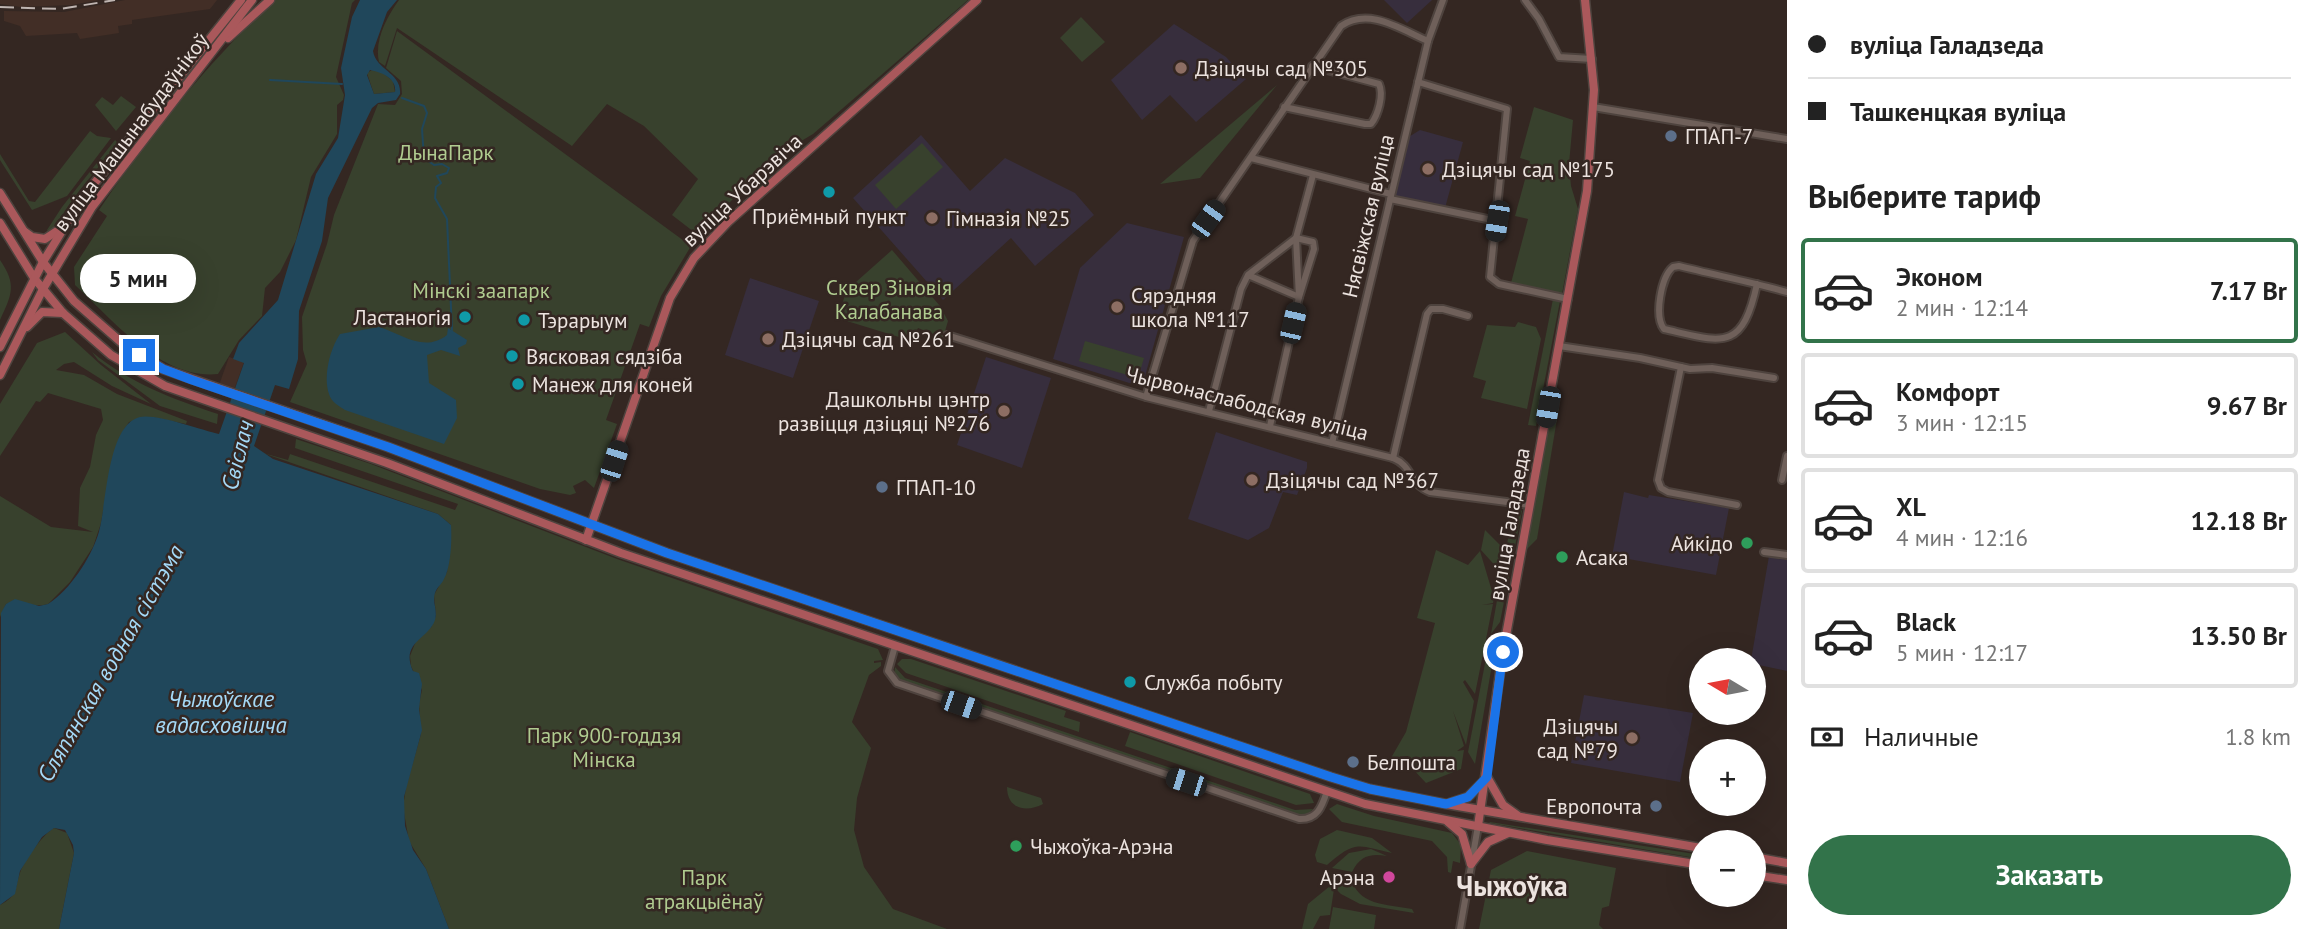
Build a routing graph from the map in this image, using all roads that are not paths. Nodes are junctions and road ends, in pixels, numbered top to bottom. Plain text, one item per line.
1 (241, 0) edge
2 (252, 0) edge
3 (270, 0) edge
4 (977, 0) edge
5 (1443, 0) edge
6 (1525, 0) edge
7 (1585, 0) edge
8 (1428, 41) junction
9 (212, 53) junction
10 (1592, 59) junction
11 (1312, 66) junction
12 (1418, 82) junction
13 (1284, 107) junction
14 (1593, 107) junction
15 (1787, 139) edge
16 (117, 154) junction
17 (1251, 158) junction
18 (1313, 175) junction
19 (103, 191) junction
20 (0, 193) edge
21 (1390, 197) junction
22 (1497, 221) junction
23 (0, 223) edge
24 (65, 225) junction
25 (24, 231) junction
26 (1296, 238) junction
27 (43, 262) junction
28 (52, 274) junction
29 (1248, 275) junction
30 (34, 278) junction
31 (1757, 284) junction
32 (43, 289) junction
33 (1787, 292) edge
34 (1299, 298) junction
35 (1568, 299) junction
36 (63, 313) junction
37 (1468, 316) dead end
38 (21, 334) junction
39 (947, 335) dead end
40 (1559, 346) junction
41 (0, 347) edge
42 (1681, 367) junction
43 (0, 375) edge
44 (1774, 378) dead end
45 (1146, 397) junction
46 (1209, 411) junction
47 (1270, 426) junction
48 (1332, 443) junction
49 (1787, 456) edge
50 (1393, 458) junction
51 (1782, 480) dead end
52 (1530, 505) junction
53 (1737, 505) dead end
54 (592, 525) junction
55 (586, 540) junction
56 (1764, 552) dead end
57 (1787, 555) edge
58 (900, 632) junction
59 (895, 646) junction
60 (1331, 777) junction
61 (1487, 777) junction
62 (1327, 791) junction
63 (1446, 804) junction
64 (1480, 810) junction
65 (1521, 817) junction
66 (1442, 819) junction
67 (1478, 826) junction
68 (1511, 832) junction
69 (1689, 846) edge
70 (1766, 859) edge
71 (1787, 863) edge
72 (1471, 864) junction
73 (1689, 864) edge
74 (1766, 877) edge
75 (1787, 880) edge
76 (1460, 929) edge

1 - 16 main road, вуліца Машынабудаўнікоў
2 - 9 main road, вуліца Машынабудаўнікоў
3 - 9 main road
4 - 54 main road, вуліца Убарэвіча
5 - 8 street, Нясвіжская вуліца
6 - 10 street
7 - 10 main road, вуліца Галадзеда
8 - 11 street
8 - 12 street, Нясвіжская вуліца
9 - 19 main road, вуліца Машынабудаўнікоў
10 - 14 main road, вуліца Галадзеда
11 - 13 street
11 - 13 street
12 - 21 street, Нясвіжская вуліца
12 - 22 street
13 - 17 street
14 - 15 street
14 - 35 main road, вуліца Галадзеда
16 - 19 main road
16 - 24 main road, вуліца Машынабудаўнікоў
17 - 18 street
17 - 45 street
18 - 21 street
18 - 26 street
19 - 28 main road, вуліца Машынабудаўнікоў
20 - 25 main road
21 - 22 street
21 - 48 street, Нясвіжская вуліца
22 - 35 street
23 - 30 main road
24 - 25 main road
24 - 27 main road, вуліца Машынабудаўнікоў
25 - 27 main road
26 - 29 street
26 - 34 street
26 - 34 street
27 - 28 main road
27 - 30 main road, вуліца Машынабудаўнікоў
28 - 32 main road, вуліца Машынабудаўнікоў
28 - 54 main road
29 - 34 street
29 - 46 street
30 - 32 main road
30 - 41 main road, вуліца Машынабудаўнікоў
31 - 31 street
31 - 33 street
32 - 36 main road
32 - 38 main road, вуліца Машынабудаўнікоў
34 - 47 street
35 - 40 main road, вуліца Галадзеда
36 - 38 main road
36 - 55 main road
37 - 50 street
38 - 43 main road, вуліца Машынабудаўнікоў
39 - 45 street, Чырвонаслабодская вуліца
40 - 42 street
40 - 52 main road, вуліца Галадзеда
42 - 44 street
42 - 53 street
45 - 46 street, Чырвонаслабодская вуліца
46 - 47 street, Чырвонаслабодская вуліца
47 - 48 street, Чырвонаслабодская вуліца
48 - 50 street, Чырвонаслабодская вуліца
49 - 51 street
50 - 52 street, Чырвонаслабодская вуліца
52 - 61 main road, вуліца Галадзеда
54 - 55 main road, вуліца Убарэвіча
54 - 58 main road
55 - 59 main road
56 - 57 street
58 - 59 main road
58 - 60 main road
59 - 62 main road
59 - 62 street
60 - 62 main road
60 - 63 main road
61 - 63 main road
61 - 64 main road, вуліца Галадзеда
61 - 65 main road
62 - 66 main road
63 - 64 main road
64 - 65 main road
64 - 67 main road, вуліца Галадзеда
65 - 69 main road
66 - 67 main road
66 - 72 main road
67 - 68 main road
67 - 72 street, вуліца Галадзеда
68 - 72 main road
68 - 73 main road
70 - 71 main road
72 - 76 street, вуліца Галадзеда
74 - 75 main road

